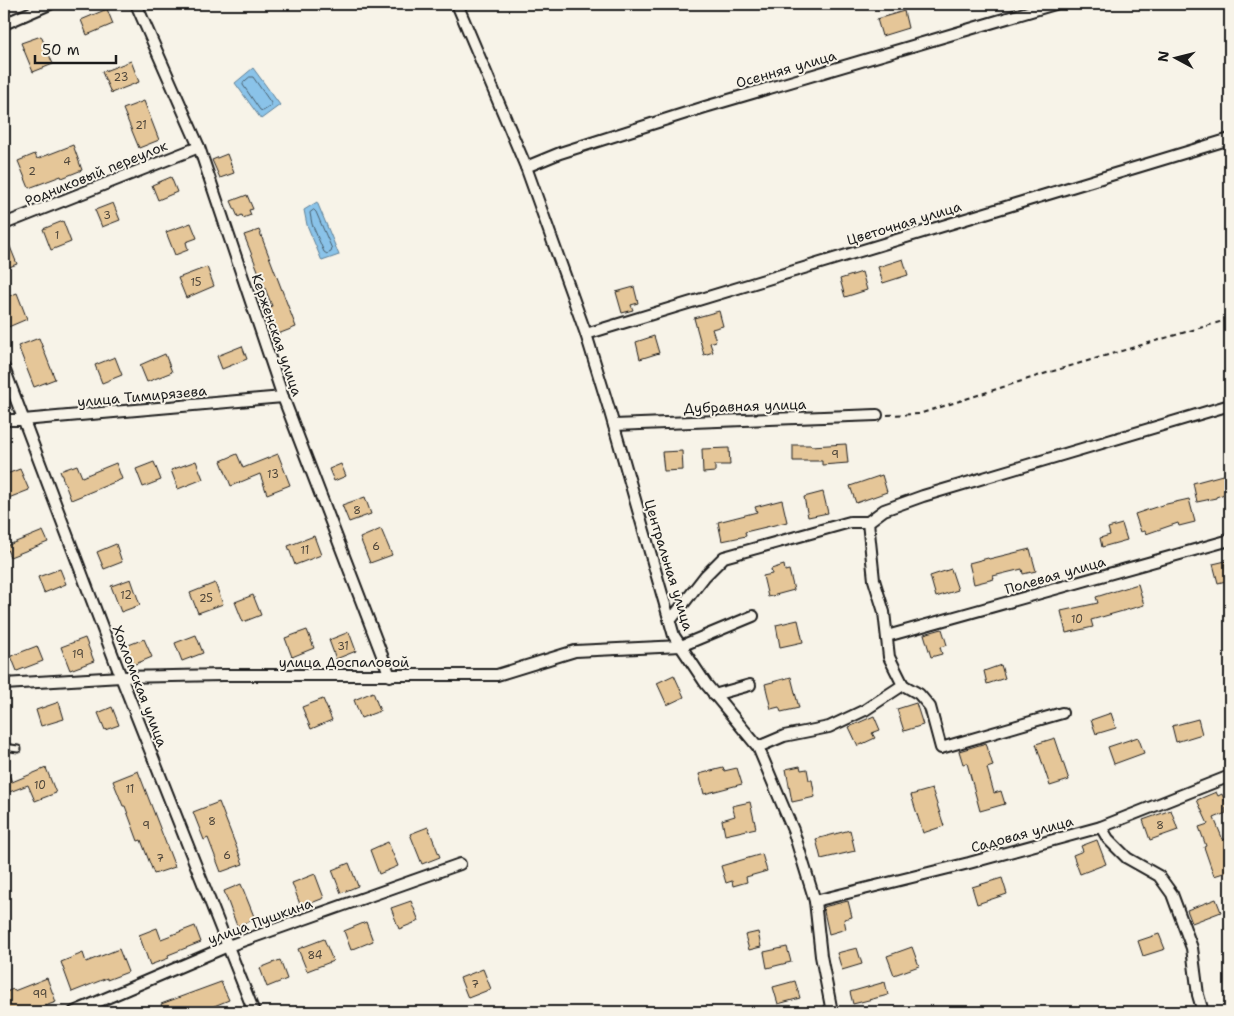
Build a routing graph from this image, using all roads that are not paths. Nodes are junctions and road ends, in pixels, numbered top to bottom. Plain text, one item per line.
1 (50, 4) edge
2 (136, 4) edge
3 (457, 4) edge
4 (1055, 4) edge
5 (4, 24) edge
6 (1230, 139) edge
7 (198, 147) junction
8 (526, 167) junction
9 (4, 224) edge
10 (586, 334) junction
11 (4, 368) edge
12 (283, 398) junction
13 (1230, 405) edge
14 (877, 415) road end
15 (4, 420) edge
16 (23, 420) junction
17 (614, 425) junction
18 (868, 522) junction
19 (1230, 540) edge
20 (753, 616) dead end
21 (670, 622) junction
22 (887, 636) junction
23 (681, 646) junction
24 (120, 676) junction
25 (390, 676) junction
26 (4, 684) edge
27 (750, 685) dead end
28 (903, 686) junction
29 (714, 695) junction
30 (1062, 713) dead end
31 (4, 747) edge
32 (758, 747) junction
33 (18, 749) dead end
34 (1230, 776) edge
35 (1101, 827) junction
36 (460, 864) dead end
37 (815, 901) junction
38 (228, 946) junction
39 (74, 1012) edge
40 (254, 1012) edge
41 (832, 1012) edge
42 (1203, 1012) edge

1 - 5 street
2 - 7 street, Керженская улица
3 - 8 street, Центральная улица
4 - 8 street, Осенняя улица
6 - 10 street, Цветочная улица
7 - 9 street, Родниковый переулок
7 - 12 street, Керженская улица
8 - 10 street, Центральная улица
10 - 17 street, Центральная улица
11 - 16 street, Хохломская улица
12 - 16 street, улица Тимирязева
12 - 25 street, Керженская улица
13 - 18 street
14 - 17 street, Дубравная улица
15 - 16 street, улица Тимирязева
16 - 24 street, Хохломская улица
17 - 21 street, Центральная улица
18 - 21 street
18 - 22 street
19 - 22 street, Полевая улица
20 - 23 street, улица Доспаловой
21 - 23 street, Центральная улица
22 - 28 street
23 - 25 street, улица Доспаловой
23 - 29 street, Центральная улица
24 - 25 street, улица Доспаловой
24 - 26 street, улица Доспаловой
24 - 38 street, Хохломская улица
27 - 29 street
28 - 30 street
28 - 32 street
29 - 32 street, Центральная улица
31 - 33 lane
32 - 37 street, Центральная улица
34 - 35 street, Садовая улица
35 - 37 street, Садовая улица
35 - 42 street
36 - 38 street, улица Пушкина
37 - 41 street, Центральная улица
38 - 39 street, улица Пушкина
38 - 40 street, Хохломская улица

